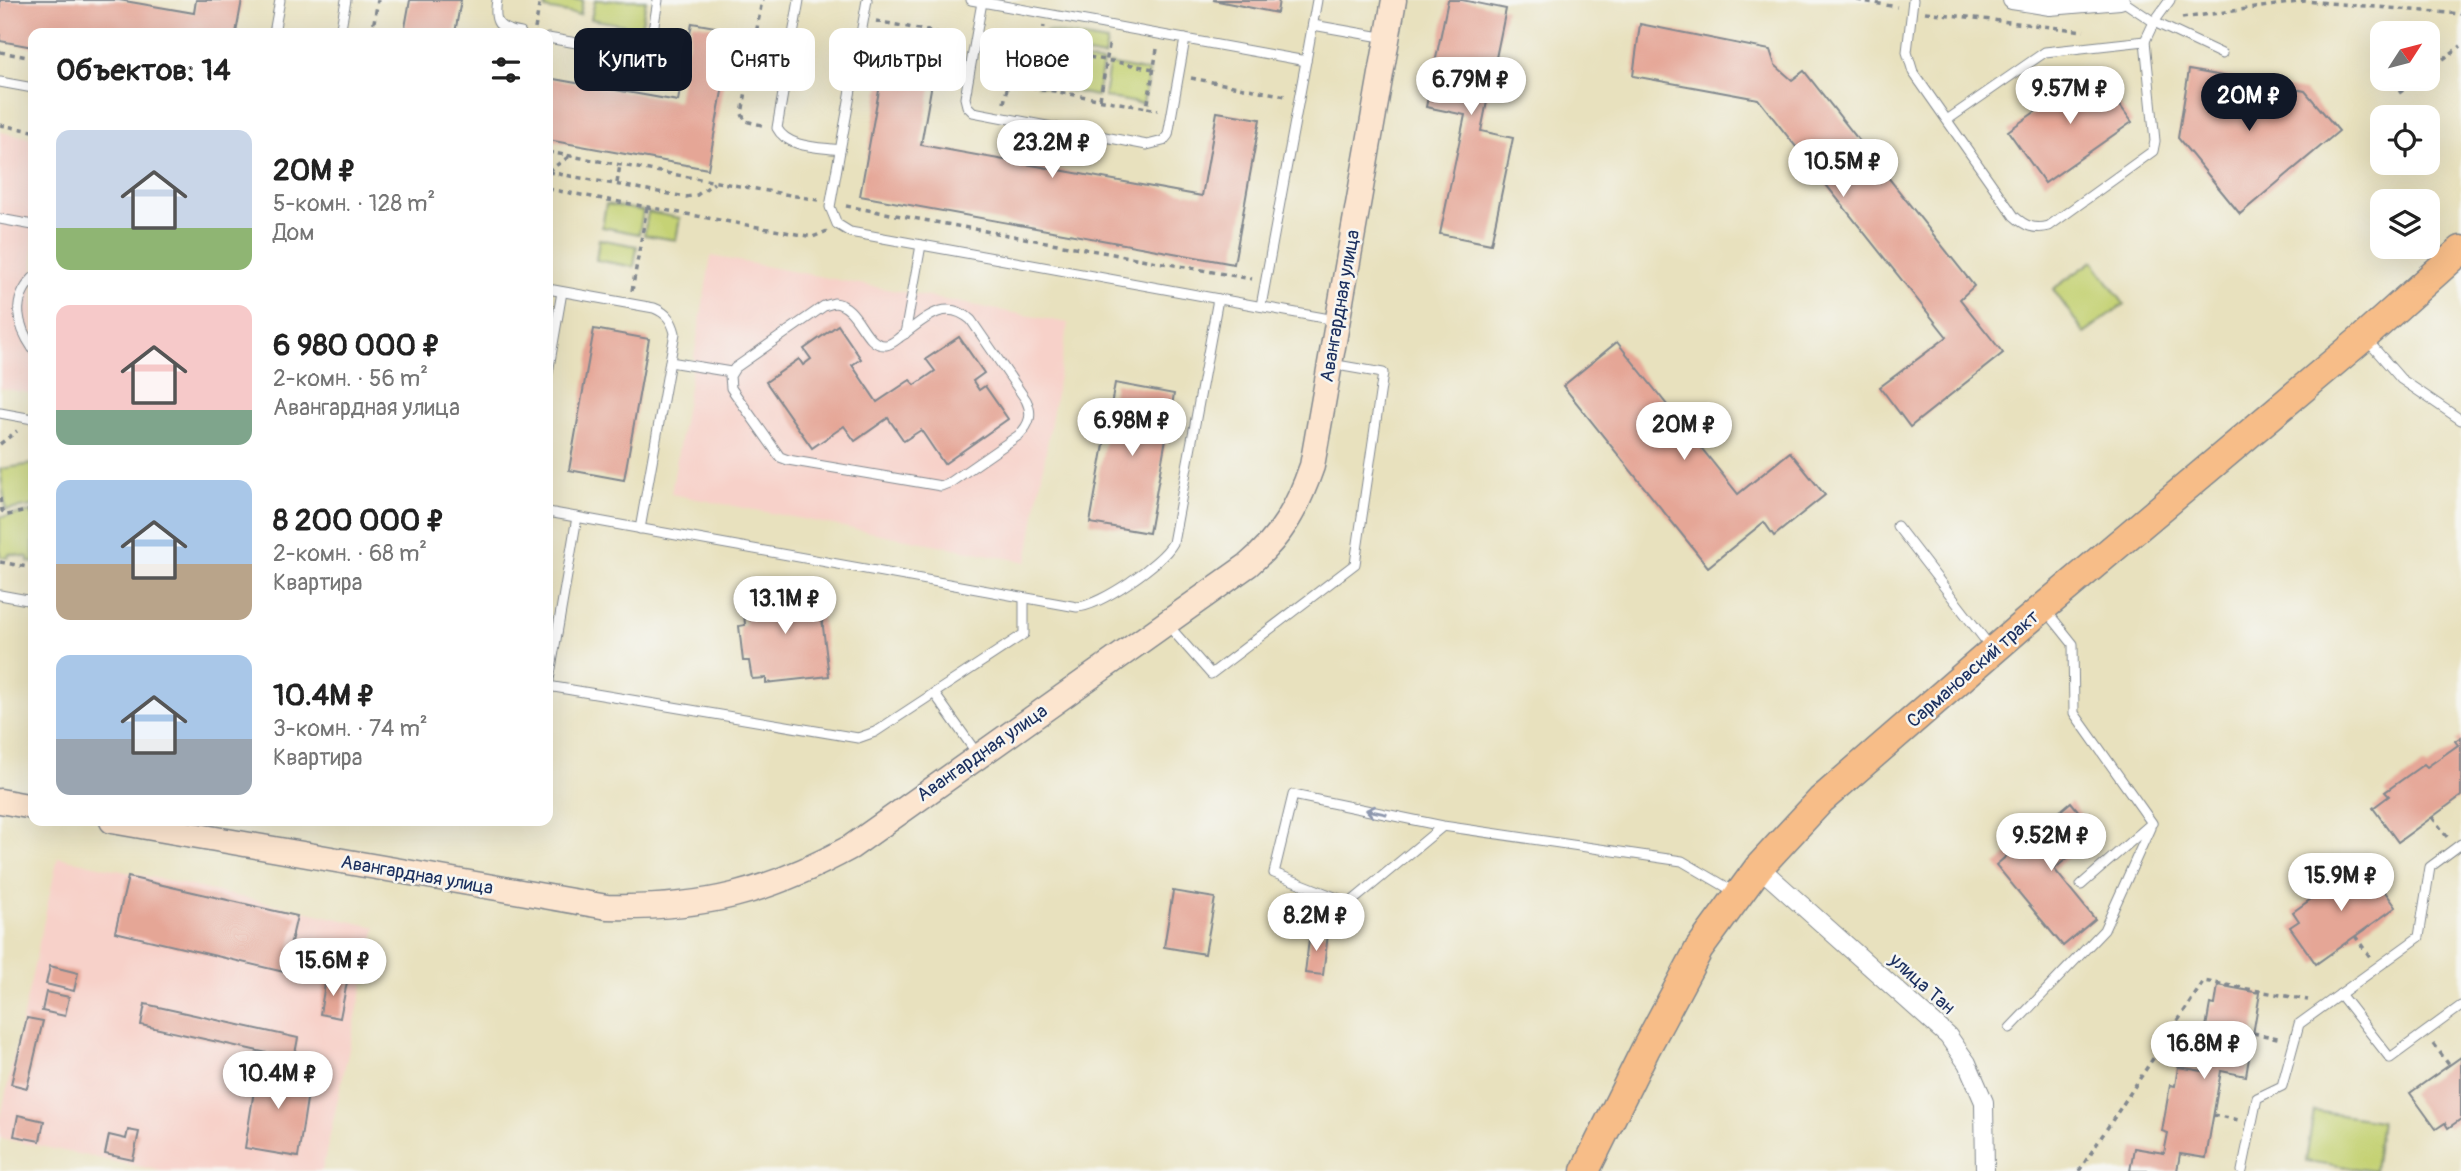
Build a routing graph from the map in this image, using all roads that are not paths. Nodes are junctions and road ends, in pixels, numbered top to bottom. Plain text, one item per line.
1 (280, 0) edge
2 (346, 0) edge
3 (497, 0) edge
4 (658, 0) edge
5 (799, 0) edge
6 (867, 0) edge
7 (971, 0) edge
8 (1317, 0) edge
9 (1394, 0) edge
10 (1913, 0) edge
11 (2012, 0) edge
12 (2120, 0) edge
13 (2170, 0) edge
14 (982, 2) junction
15 (2045, 3) edge
16 (2154, 22) junction
17 (1313, 25) junction
18 (275, 28) edge
19 (341, 28) edge
20 (503, 28) edge
21 (1388, 38) junction
22 (553, 39) edge
23 (1185, 39) junction
24 (2145, 41) junction
25 (2222, 54) dead end
26 (1306, 61) junction
27 (0, 82) edge
28 (28, 87) edge
29 (1947, 120) junction
30 (840, 150) junction
31 (0, 219) edge
32 (28, 224) edge
33 (921, 245) junction
34 (2461, 250) edge
35 (28, 284) edge
36 (553, 290) edge
37 (562, 292) junction
38 (1218, 299) junction
39 (1261, 306) junction
40 (1338, 320) junction
41 (905, 334) junction
42 (2364, 337) junction
43 (28, 341) edge
44 (553, 344) edge
45 (670, 362) junction
46 (1330, 364) junction
47 (732, 372) junction
48 (0, 413) edge
49 (28, 418) edge
50 (2461, 420) edge
51 (553, 513) edge
52 (577, 517) junction
53 (1897, 526) dead end
54 (640, 529) junction
55 (0, 595) edge
56 (1024, 598) junction
57 (28, 600) edge
58 (2043, 608) junction
59 (1166, 623) junction
60 (1993, 651) junction
61 (553, 657) edge
62 (553, 687) edge
63 (934, 694) junction
64 (979, 756) junction
65 (0, 801) edge
66 (28, 806) edge
67 (2152, 823) junction
68 (139, 826) edge
69 (1443, 826) junction
70 (2458, 846) edge
71 (1759, 867) junction
72 (2081, 885) dead end
73 (1739, 895) junction
74 (2340, 994) junction
75 (2461, 1006) edge
76 (2011, 1028) dead end
77 (1585, 1171) edge
78 (1985, 1171) edge
79 (2242, 1171) edge

1 - 18 lane
2 - 19 lane
3 - 20 lane
4 - 22 lane
5 - 30 lane
6 - 30 lane
7 - 14 lane
8 - 17 lane
9 - 21 street, Авангардная улица
10 - 29 lane
11 - 15 street
12 - 15 street
12 - 16 lane
13 - 16 lane
14 - 23 lane
14 - 23 lane
16 - 24 lane
16 - 25 lane
17 - 21 lane
17 - 26 lane
21 - 40 street, Авангардная улица
23 - 26 lane
24 - 29 lane
24 - 29 lane
26 - 39 lane
27 - 28 lane
30 - 33 lane
31 - 32 lane
33 - 38 lane
33 - 41 lane
34 - 42 main road, Сармановский тракт
35 - 43 lane
36 - 37 lane
37 - 44 lane
37 - 45 lane
38 - 39 lane
38 - 56 lane
39 - 40 lane
40 - 46 street, Авангардная улица
41 - 47 lane
41 - 47 lane
42 - 50 lane
42 - 58 main road, Сармановский тракт
45 - 47 lane
45 - 54 lane
46 - 59 street, Авангардная улица
46 - 59 lane
48 - 49 lane
51 - 52 lane
52 - 54 lane
52 - 61 lane
53 - 60 lane
54 - 56 lane
55 - 57 lane
56 - 63 lane
58 - 60 main road, Сармановский тракт
58 - 67 lane
59 - 64 street, Авангардная улица
60 - 71 main road, Сармановский тракт
62 - 63 lane
63 - 64 lane
64 - 68 street, Авангардная улица
65 - 66 street
67 - 72 lane
67 - 76 lane
69 -> 69 lane
69 - 73 lane
70 - 74 lane
71 - 73 main road, Сармановский тракт
71 - 78 street, улица Тан
73 - 77 main road, Сармановский тракт
74 - 75 lane
74 - 79 lane

